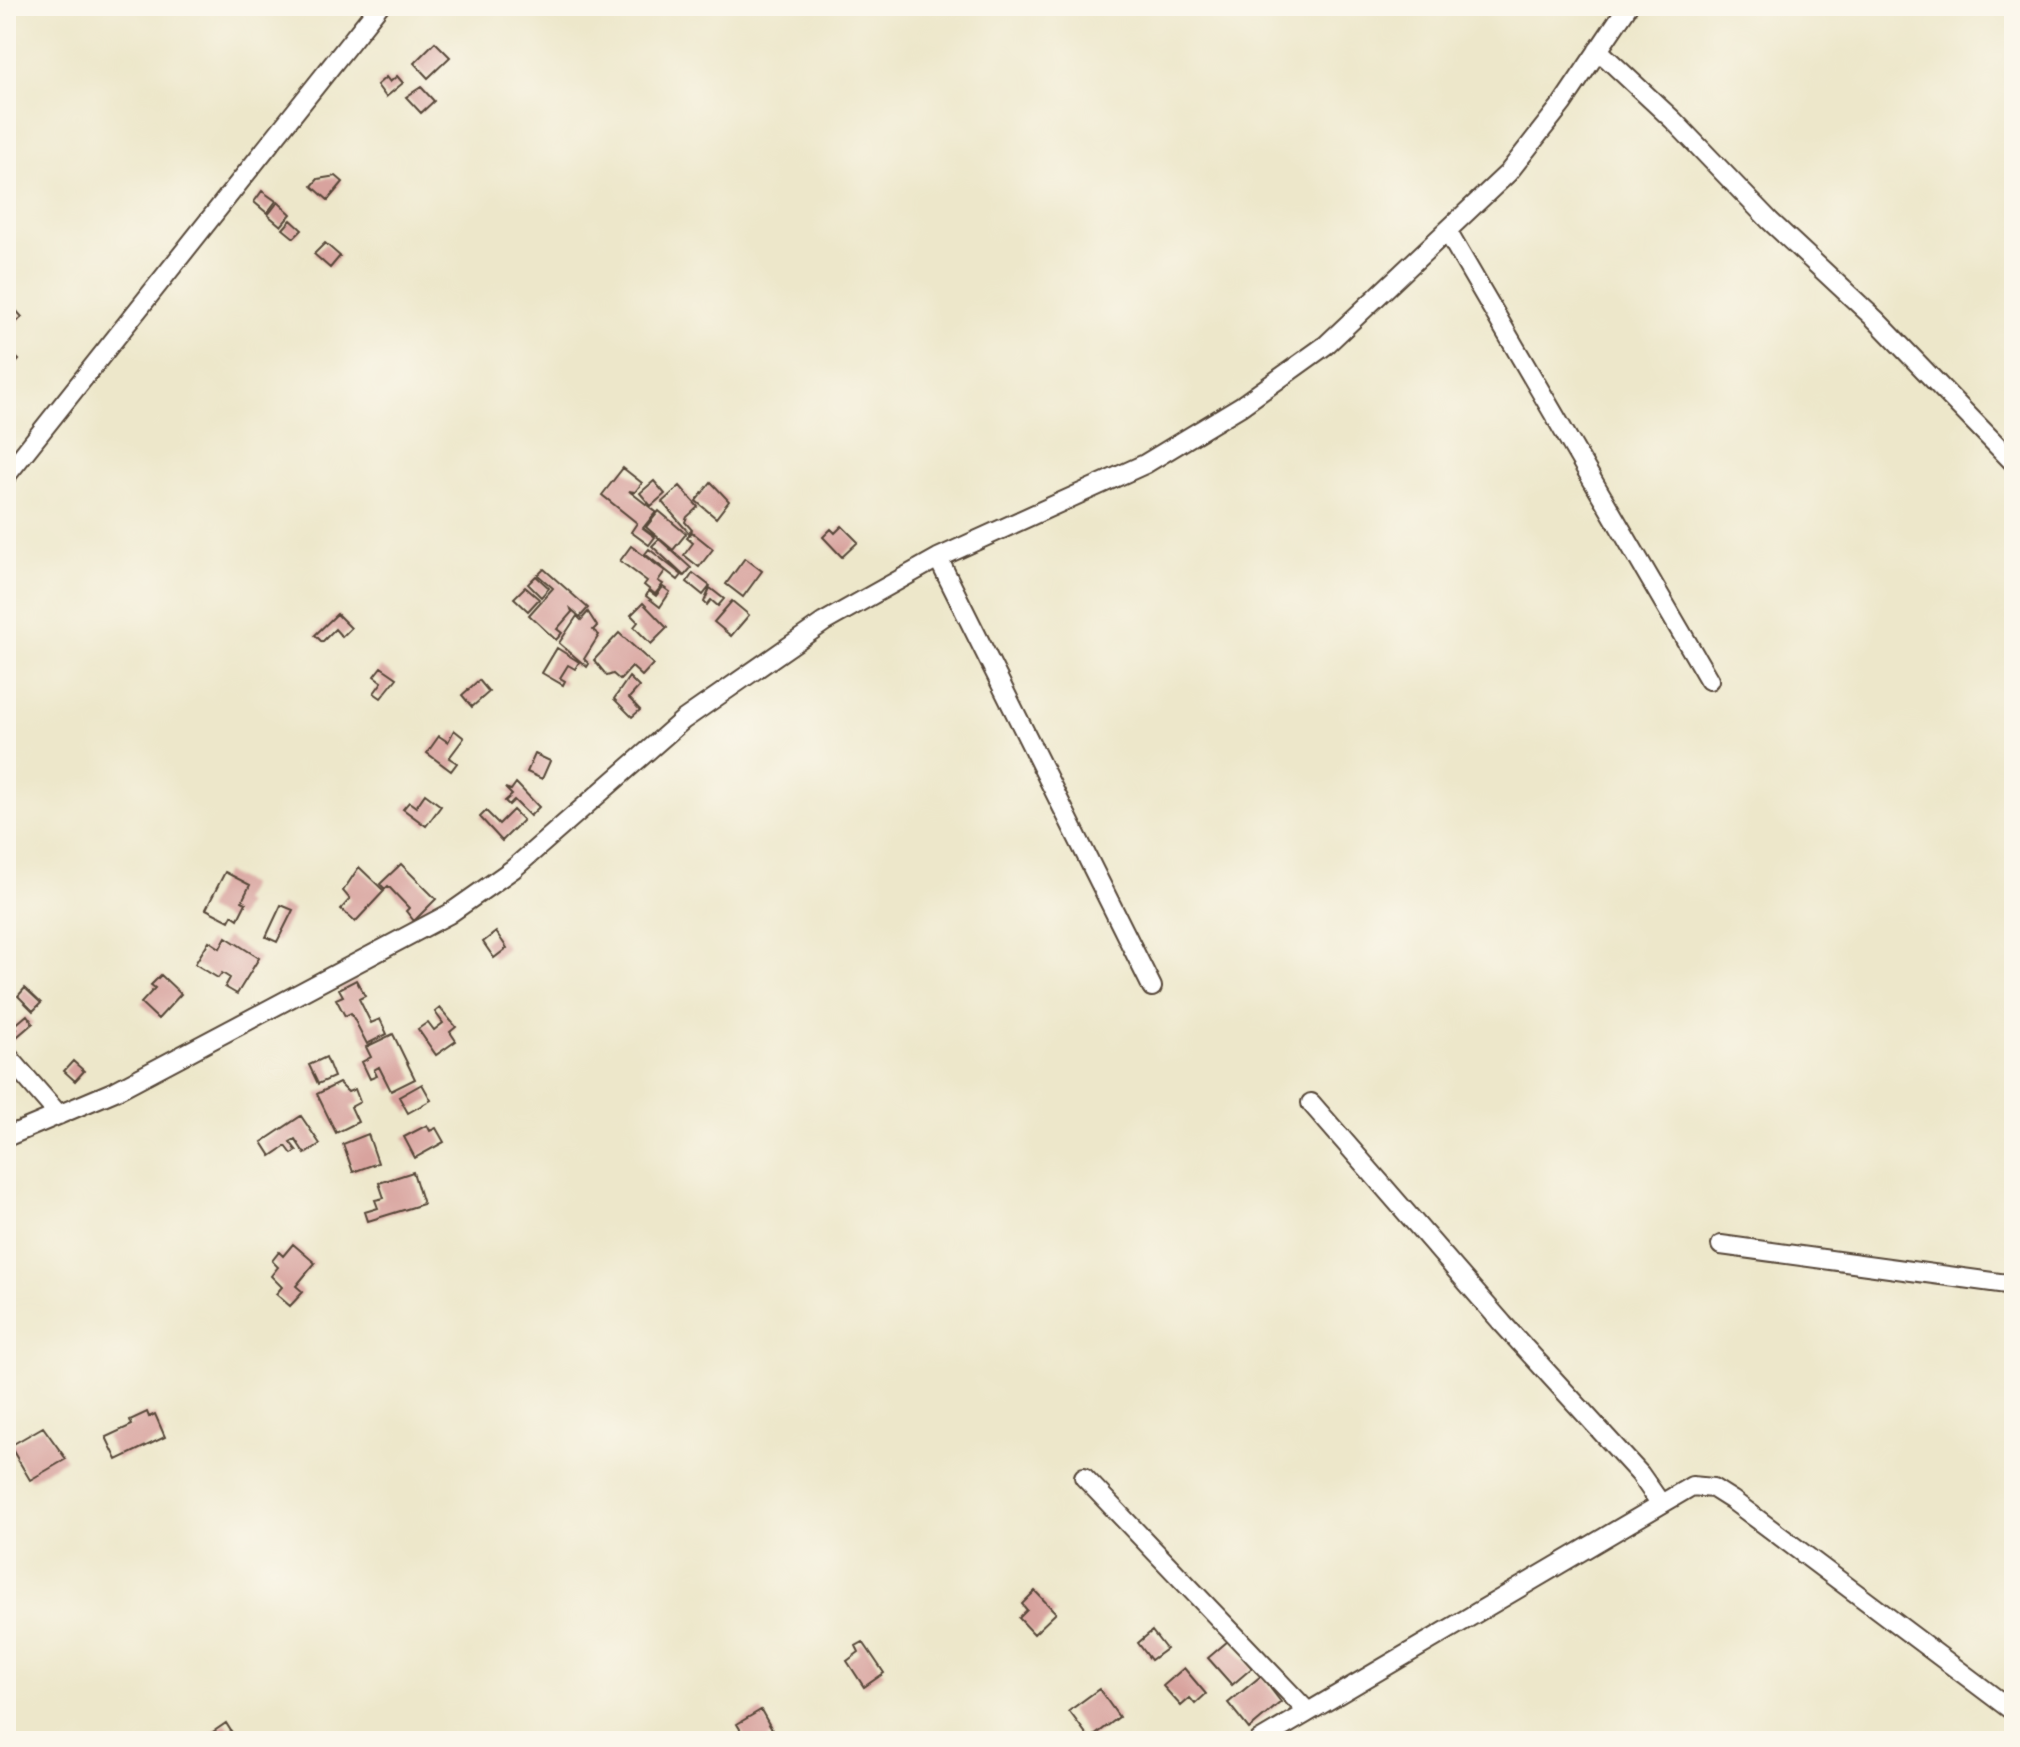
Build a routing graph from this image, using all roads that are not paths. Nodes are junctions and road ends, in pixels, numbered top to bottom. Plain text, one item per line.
1 (379, 6) edge
2 (1628, 6) edge
3 (1598, 50) junction
4 (1447, 231) junction
5 (2014, 463) edge
6 (6, 476) edge
7 (938, 558) junction
8 (1709, 680) dead end
9 (1152, 987) dead end
10 (6, 1054) edge
11 (1311, 1103) dead end
12 (59, 1115) junction
13 (6, 1137) edge
14 (1721, 1245) dead end
15 (2014, 1285) edge
16 (1084, 1477) dead end
17 (1661, 1504) junction
18 (1308, 1712) junction
19 (2014, 1712) edge
20 (1259, 1741) edge

1 - 6 street
2 - 3 street
3 - 4 street
3 - 5 street
4 - 7 street
4 - 8 street
7 - 9 street
7 - 12 street
10 - 12 street
11 - 17 street
12 - 13 street
14 - 15 street
16 - 18 street
17 - 18 street
17 - 19 street
18 - 20 street

